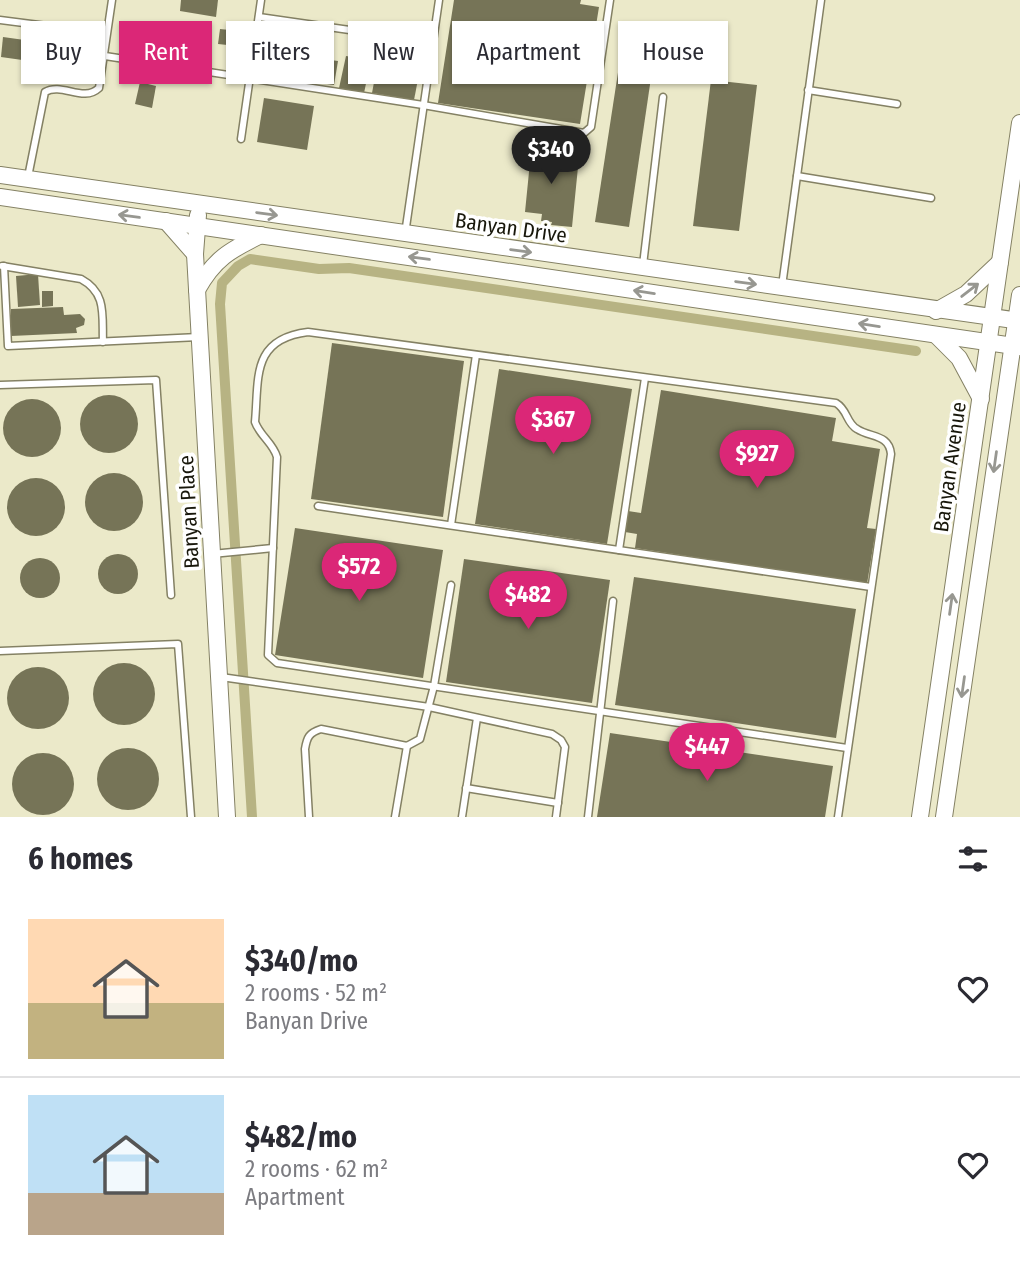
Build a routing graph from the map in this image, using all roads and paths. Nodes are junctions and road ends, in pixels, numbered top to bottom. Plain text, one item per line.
1 (112, 0) edge
2 (261, 0) edge
3 (439, 0) edge
4 (610, 0) edge
5 (821, 0) edge
6 (259, 17) junction
7 (0, 20) edge
8 (258, 21) edge
9 (436, 21) edge
10 (21, 23) edge
11 (348, 30) edge
12 (105, 56) joint
13 (226, 74) edge
14 (100, 84) edge
15 (249, 84) edge
16 (289, 84) edge
17 (427, 84) edge
18 (808, 90) junction
19 (663, 97) dead end
20 (897, 104) dead end
21 (424, 105) junction
22 (1020, 123) edge
23 (242, 139) dead end
24 (0, 175) edge
25 (796, 176) junction
26 (27, 179) junction
27 (0, 197) edge
28 (931, 198) dead end
29 (199, 204) junction
30 (166, 221) junction
31 (197, 225) junction
32 (404, 234) junction
33 (261, 235) junction
34 (195, 254) junction
35 (1000, 262) junction
36 (2, 266) edge
37 (642, 268) junction
38 (781, 288) junction
39 (197, 290) junction
40 (1020, 295) edge
41 (936, 311) junction
42 (992, 319) junction
43 (1018, 321) edge
44 (937, 335) junction
45 (200, 337) junction
46 (103, 342) junction
47 (989, 343) junction
48 (1016, 347) edge
49 (476, 355) junction
50 (1020, 377) edge
51 (645, 378) junction
52 (0, 385) edge
53 (1005, 394) junction
54 (981, 399) junction
55 (318, 506) dead end
56 (451, 525) junction
57 (273, 548) junction
58 (619, 550) junction
59 (218, 553) junction
60 (451, 585) dead end
61 (871, 587) junction
62 (171, 595) dead end
63 (613, 601) dead end
64 (0, 651) edge
65 (225, 678) junction
66 (434, 686) junction
67 (429, 707) junction
68 (599, 711) junction
69 (477, 718) junction
70 (407, 746) junction
71 (847, 748) junction
72 (466, 788) junction
73 (558, 803) junction
74 (191, 817) edge
75 (227, 817) edge
76 (309, 817) edge
77 (395, 817) edge
78 (462, 817) edge
79 (556, 817) edge
80 (588, 817) edge
81 (838, 817) edge
82 (920, 817) edge
83 (944, 817) edge

1 - 12 lane
2 - 6 lane
3 - 9 lane
4 - 21 lane
5 - 18 lane
6 - 8 lane
6 - 11 lane
7 - 10 lane
12 - 13 lane
14 - 26 lane
15 - 23 lane
16 - 21 lane
17 - 21 lane
18 - 20 lane
18 - 25 lane
19 - 37 lane
21 - 32 lane
22 - 35 street, Banyan Avenue
24 - 26 street, Banyan Drive
25 - 28 lane
25 - 38 lane
26 - 29 street, Banyan Drive
30 -> 27 street, Banyan Drive
29 - 31 street, Banyan Place
29 -> 32 street, Banyan Drive
30 - 31 street, Banyan Drive
30 - 34 street
31 - 33 street, Banyan Drive
31 - 34 street, Banyan Place
32 -> 37 street, Banyan Drive
33 - 39 street
44 -> 33 street, Banyan Drive
34 - 39 street, Banyan Place
41 -> 35 street
35 - 42 street, Banyan Avenue
36 - 46 lane
36 - 46 lane
37 -> 38 street, Banyan Drive
38 - 41 street, Banyan Drive
39 - 45 street, Banyan Place
40 - 43 street, Banyan Avenue
41 - 42 street, Banyan Drive
42 - 43 street, Banyan Drive
42 - 47 street, Banyan Avenue
43 - 48 street, Banyan Avenue
44 - 47 street, Banyan Drive
44 - 54 street
45 - 46 lane
45 - 59 street, Banyan Place
47 - 48 street, Banyan Drive
47 - 54 street, Banyan Avenue
48 - 53 street, Banyan Avenue
49 - 51 lane
49 - 56 lane
49 - 57 lane
50 - 53 street
51 - 58 lane
51 - 61 lane
52 - 62 lane
53 -> 83 street, Banyan Avenue
82 -> 54 street, Banyan Avenue
55 - 56 lane
56 - 58 lane
57 - 59 lane
57 - 66 lane
58 - 61 lane
59 - 65 street, Banyan Place
60 - 66 lane
61 - 71 lane
63 - 68 lane
64 - 74 lane
65 - 67 lane
65 - 75 street, Banyan Place
66 - 67 lane
66 - 68 lane
67 - 69 lane
67 - 70 lane
68 - 71 lane
68 - 80 lane
69 - 72 lane
69 - 73 lane
70 - 76 lane
70 - 77 lane
71 - 81 lane
72 - 73 lane
72 - 78 lane
73 - 79 lane

